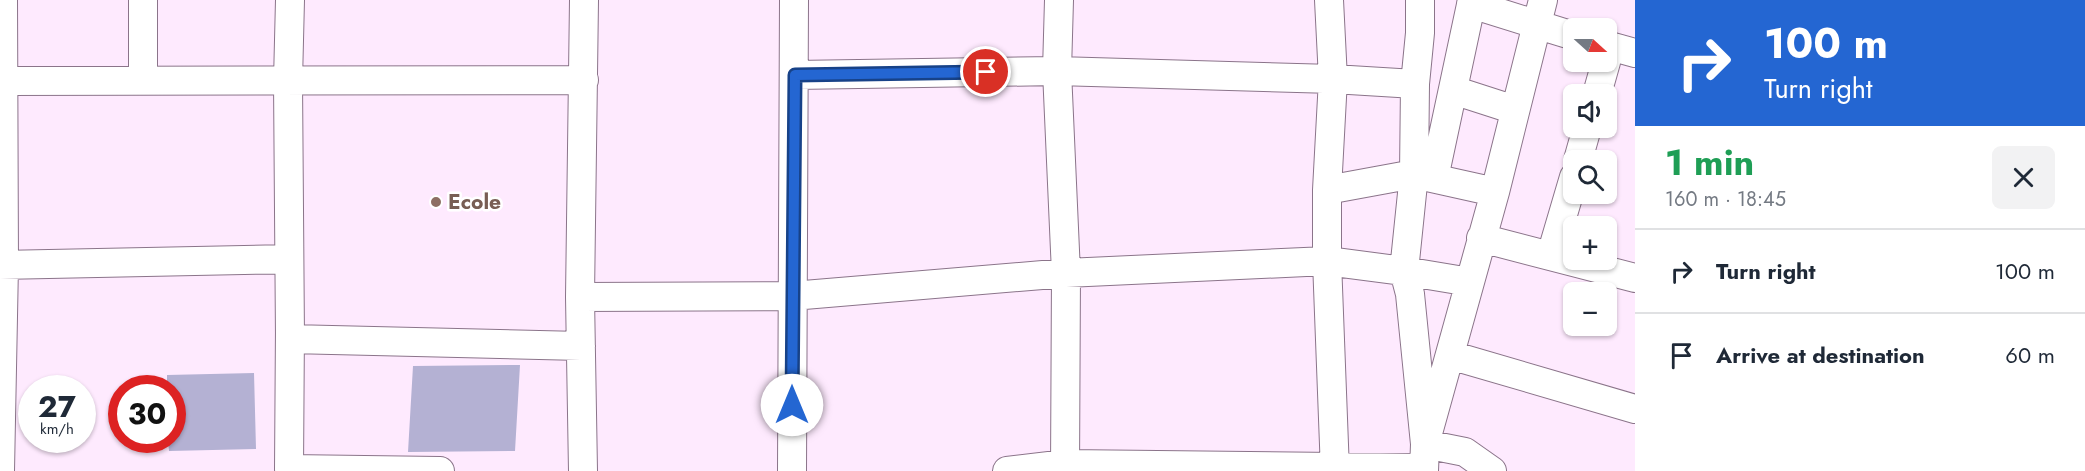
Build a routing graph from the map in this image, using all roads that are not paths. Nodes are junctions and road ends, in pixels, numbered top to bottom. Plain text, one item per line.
1 (3, 0) edge
2 (143, 0) edge
3 (290, 0) edge
4 (584, 0) edge
5 (794, 0) edge
6 (1059, 0) edge
7 (1329, 0) edge
8 (1420, 0) edge
9 (1472, 2) edge
10 (1539, 13) edge
11 (1563, 29) edge
12 (1058, 71) junction
13 (795, 75) junction
14 (1333, 79) junction
15 (143, 80) junction
16 (584, 80) junction
17 (3, 81) junction
18 (288, 81) junction
19 (1415, 84) junction
20 (1453, 90) junction
21 (1515, 110) junction
22 (1424, 176) junction
23 (1327, 190) junction
24 (1495, 192) junction
25 (1566, 204) edge
26 (1481, 238) junction
27 (1551, 255) junction
28 (289, 259) junction
29 (1327, 261) junction
30 (2, 265) edge
31 (1404, 271) junction
32 (1066, 273) junction
33 (1635, 278) edge
34 (1470, 282) junction
35 (792, 296) junction
36 (580, 297) junction
37 (290, 326) junction
38 (581, 346) junction
39 (1450, 355) junction
40 (1635, 409) edge
41 (1424, 461) edge
42 (1066, 467) edge
43 (282, 470) edge
44 (1335, 470) edge
45 (0, 471) edge
46 (440, 471) edge
47 (583, 471) edge
48 (792, 471) edge
49 (1007, 471) edge
50 (1492, 471) edge

1 - 17 street
2 - 15 street
3 - 18 street
4 - 16 street
5 - 13 street
6 - 12 street
7 - 14 street
8 - 19 street
9 - 10 street
9 - 20 street
10 - 11 street
10 - 21 street
12 - 13 street
12 - 14 street
12 - 32 street
13 - 35 street
14 - 19 street
14 - 23 street
15 - 17 street
15 - 18 street
16 - 18 street
16 - 36 street
17 - 30 street
18 - 28 street
19 - 22 street
20 - 21 street
20 - 22 street
21 - 24 street
22 - 23 street
22 - 24 street
22 - 31 street
23 - 29 street
24 - 26 street
25 - 27 street
26 - 27 street
26 - 34 street
27 - 33 street
28 - 30 street
28 - 37 street
29 - 31 street
29 - 32 street
29 - 44 street
30 - 45 street
31 - 34 street
31 - 41 street
32 - 35 street
32 - 42 street
34 - 39 street
35 - 36 street
35 - 48 street
36 - 38 street
37 - 38 street
37 - 43 street
38 - 47 street
39 - 40 street
39 - 41 street
41 - 44 street
41 - 50 street
42 - 44 street
42 - 49 street
43 - 46 street

